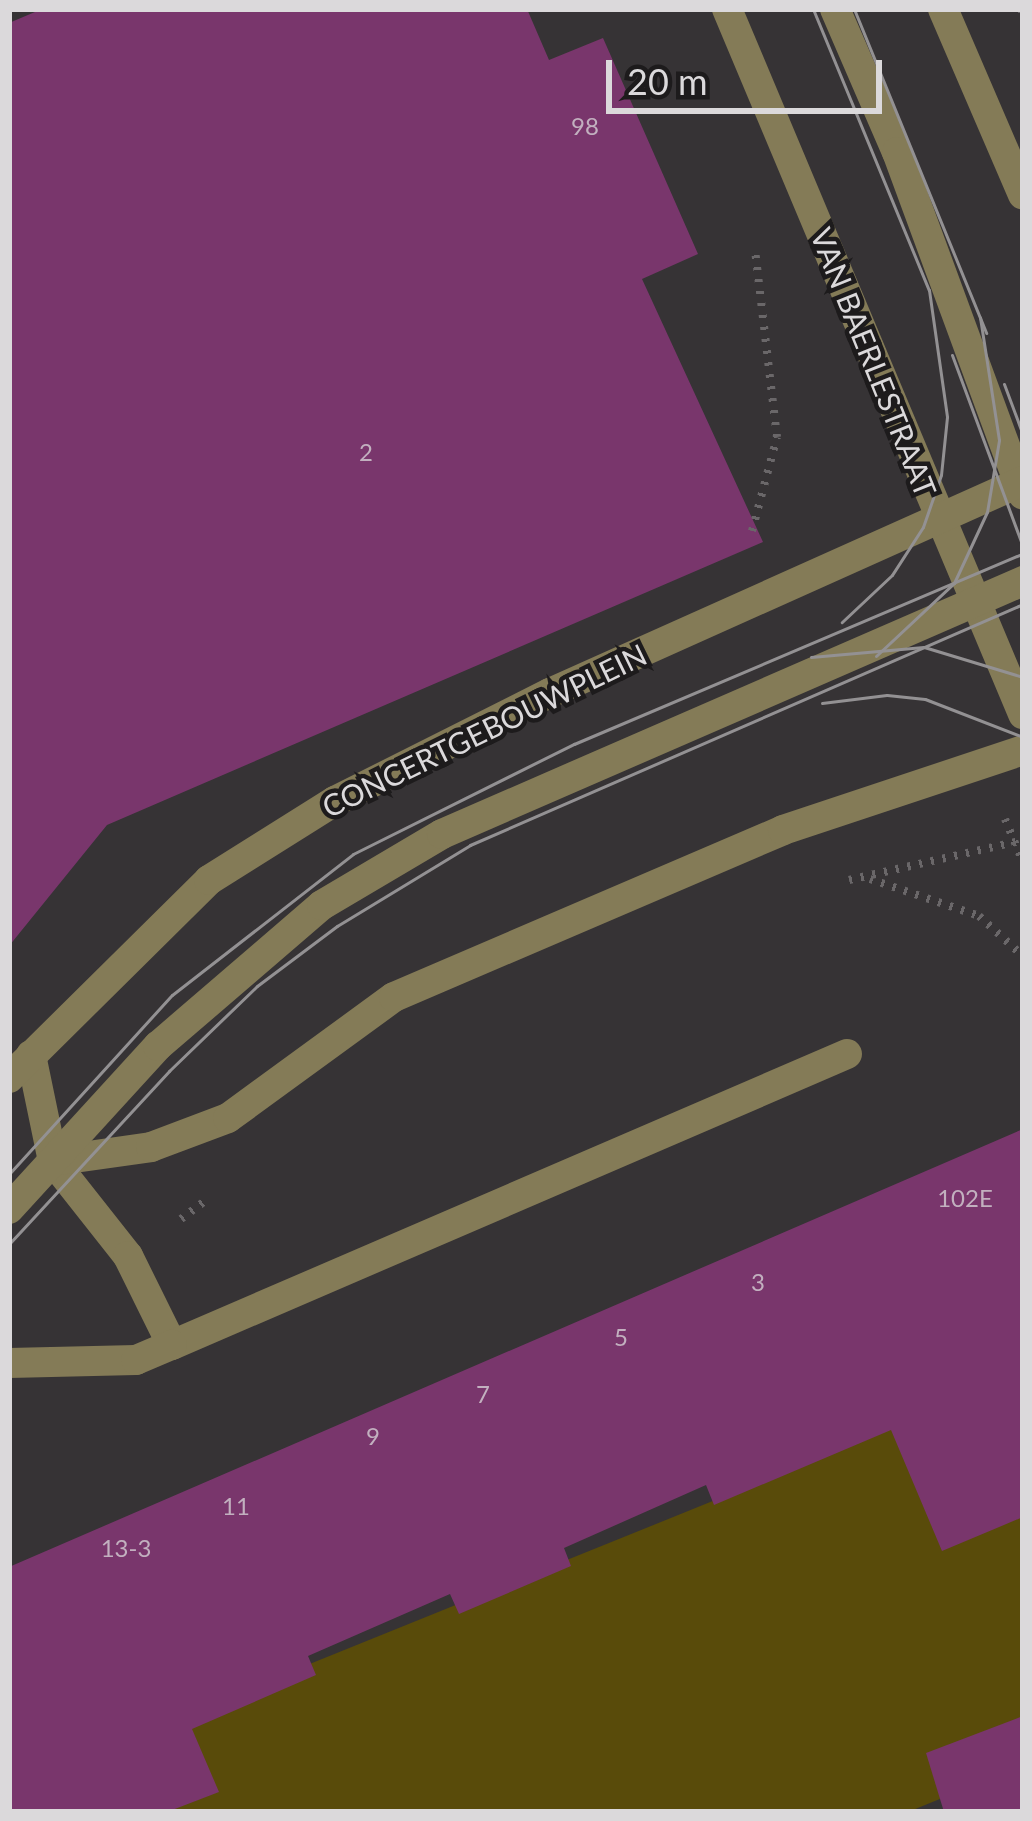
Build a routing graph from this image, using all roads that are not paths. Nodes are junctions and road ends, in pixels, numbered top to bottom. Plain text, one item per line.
1 (727, 9) edge
2 (835, 9) edge
3 (943, 9) edge
4 (1023, 195) edge
5 (1022, 486) edge
6 (938, 521) junction
7 (1023, 581) edge
8 (974, 601) junction
9 (1023, 714) edge
10 (1023, 750) edge
11 (847, 1054) dead end
12 (31, 1055) junction
13 (9, 1078) edge
14 (53, 1161) junction
15 (9, 1209) edge
16 (172, 1345) junction
17 (9, 1363) edge

1 - 6 street, VAN BAERLESTRAAT
2 - 5 street
3 - 4 street
5 - 6 street, CONCERTGEBOUWPLEIN
6 - 8 street, VAN BAERLESTRAAT
6 - 12 street, CONCERTGEBOUWPLEIN
7 - 8 street
8 - 9 street, VAN BAERLESTRAAT
8 - 14 street
10 - 14 street
11 - 16 street
12 - 13 street, CONCERTGEBOUWPLEIN
12 - 14 street
14 - 15 street
14 - 16 street
16 - 17 street

